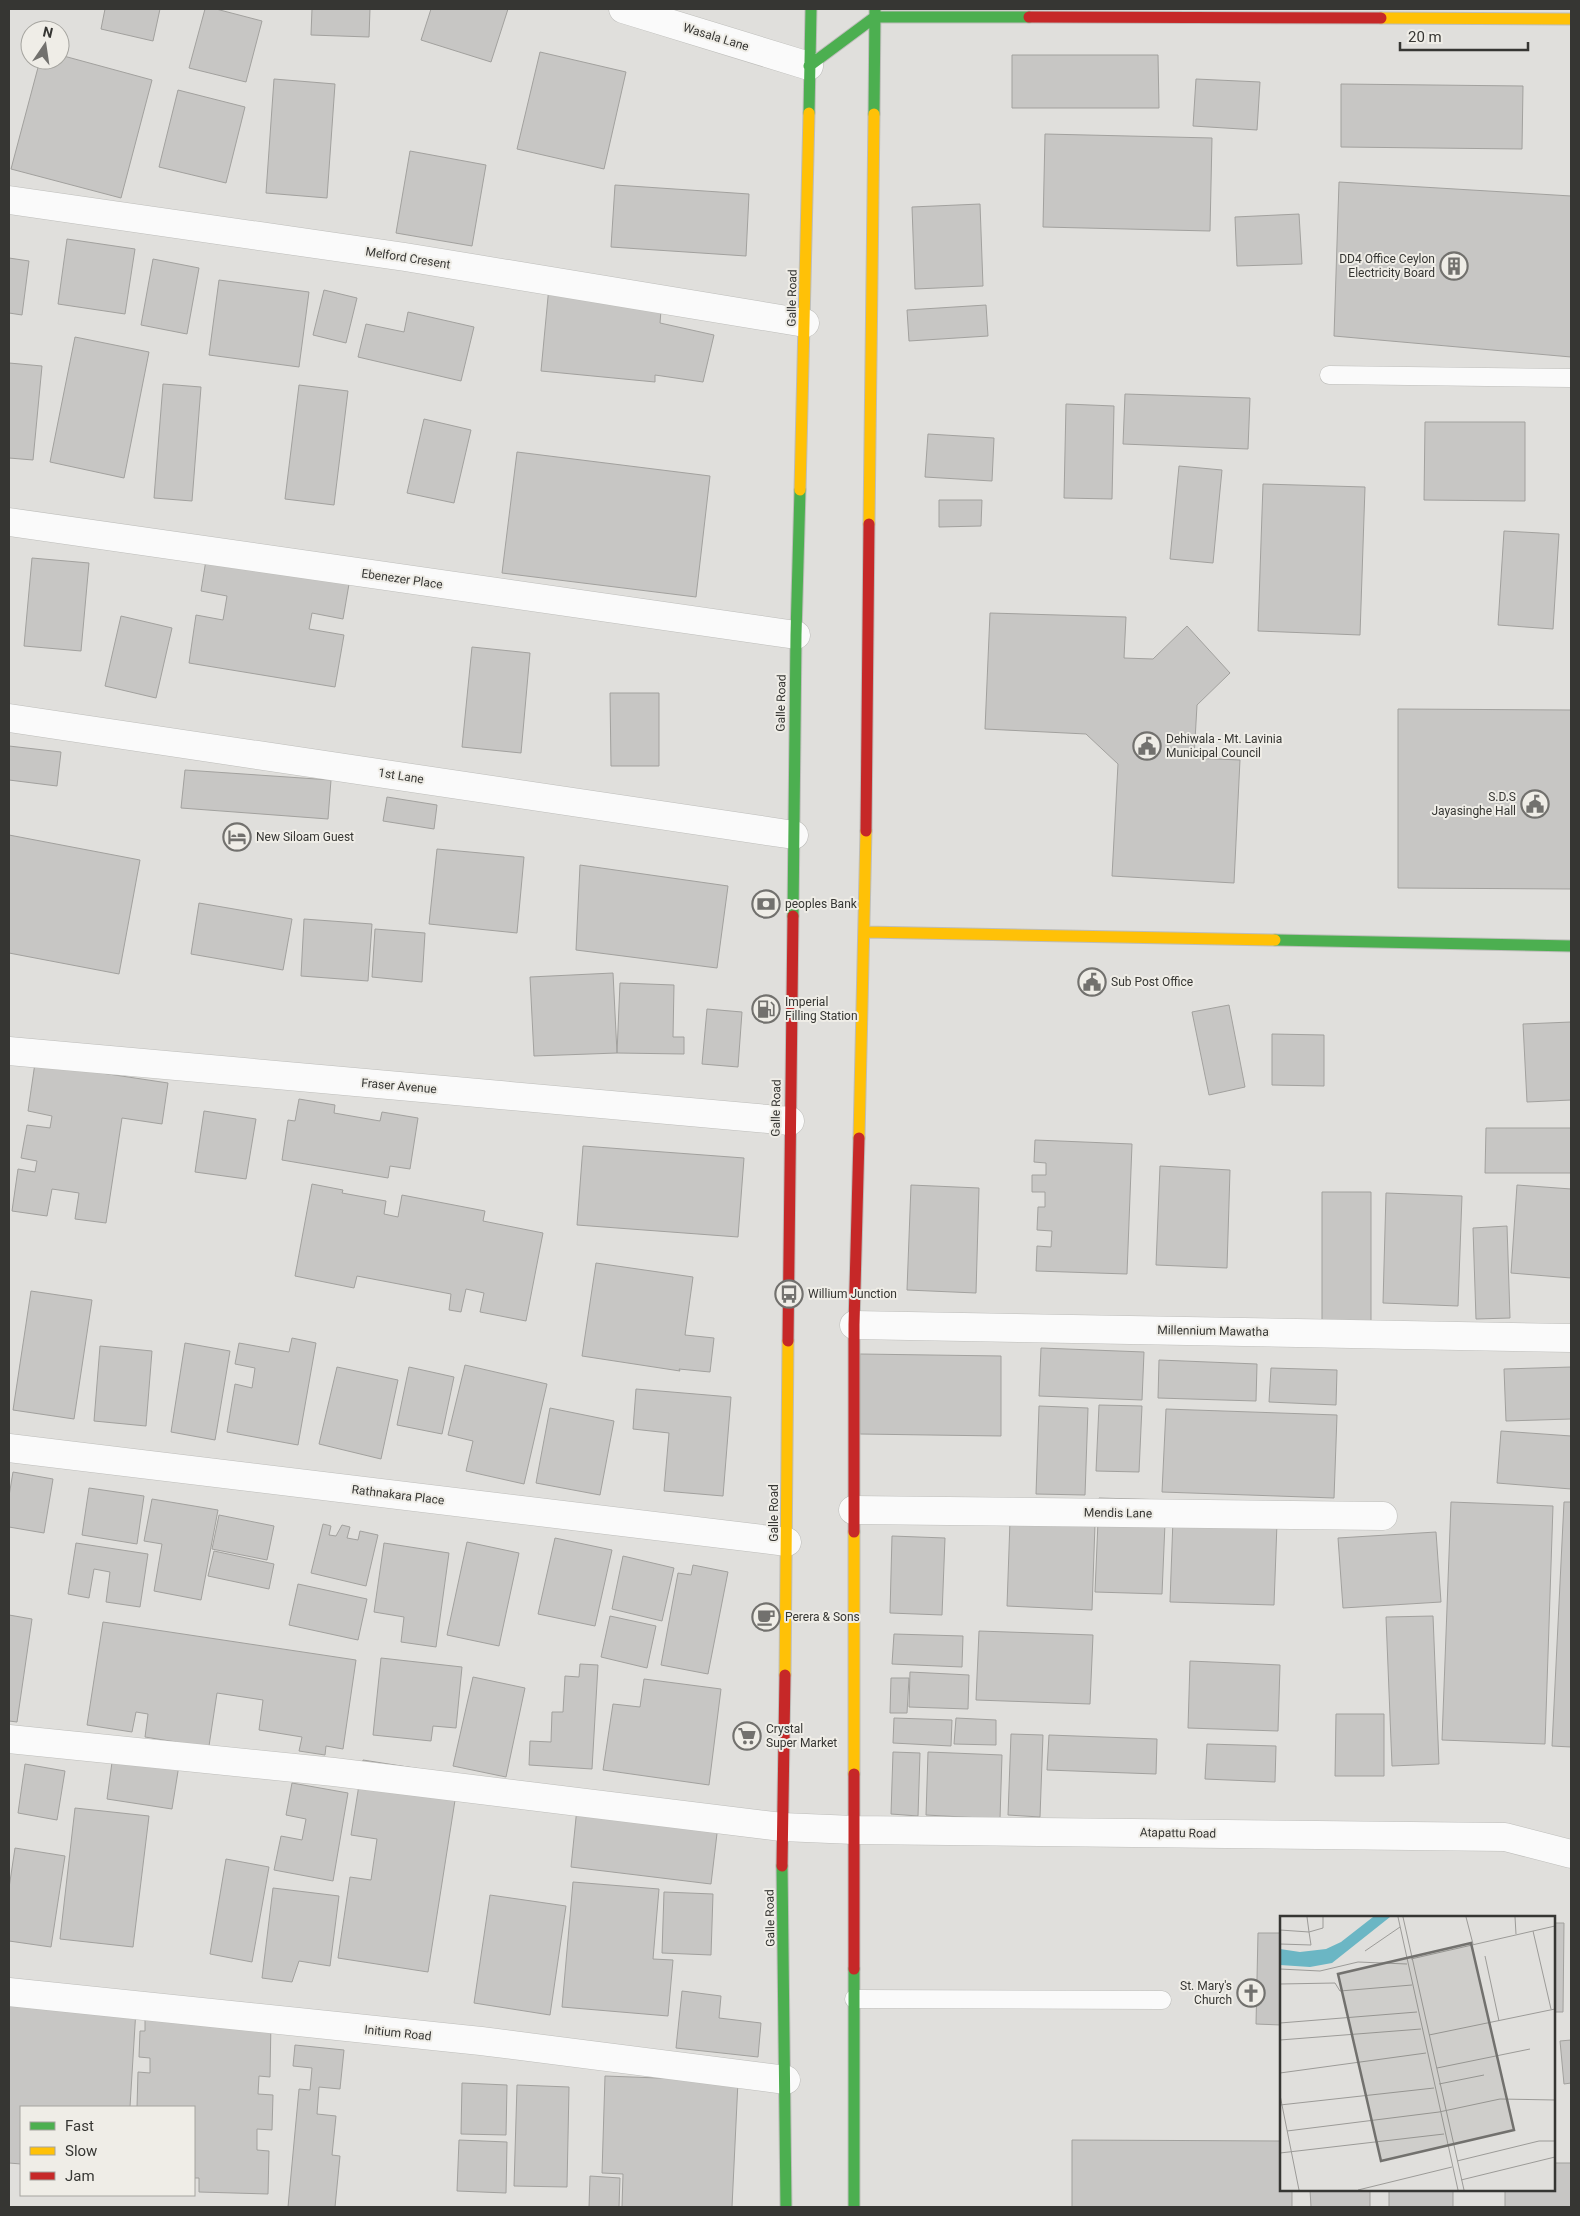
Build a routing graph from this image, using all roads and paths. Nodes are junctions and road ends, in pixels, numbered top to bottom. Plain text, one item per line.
1 (623, 9) edge
2 (811, 9) edge
3 (875, 13) edge
4 (1571, 18) edge
5 (809, 66) junction
6 (9, 200) edge
7 (805, 323) junction
8 (1328, 375) dead end
9 (1571, 378) edge
10 (9, 522) edge
11 (796, 635) junction
12 (9, 718) edge
13 (794, 835) junction
14 (864, 932) junction
15 (1571, 946) edge
16 (9, 1051) edge
17 (790, 1121) junction
18 (854, 1324) junction
19 (1571, 1338) edge
20 (9, 1448) edge
21 (853, 1510) junction
22 (1383, 1516) dead end
23 (787, 1542) junction
24 (9, 1739) edge
25 (782, 1827) junction
26 (854, 1830) junction
27 (1571, 1854) edge
28 (9, 1992) edge
29 (854, 1999) junction
30 (1162, 2000) dead end
31 (786, 2080) junction
32 (786, 2207) edge
33 (854, 2207) edge

1 - 5 street, Wasala Lane
2 - 5 main road, Galle Road
3 - 4 main road
3 - 5 main road
3 - 14 main road
5 - 7 main road, Galle Road
6 - 7 street, Melford Cresent
7 - 11 main road, Galle Road
8 - 9 lane
10 - 11 street, Ebenezer Place
11 - 13 main road, Galle Road
12 - 13 street, 1st Lane
13 - 17 main road, Galle Road
14 - 15 main road
14 - 18 main road
16 - 17 street, Fraser Avenue
17 - 23 main road, Galle Road
18 - 19 street, Millennium Mawatha
18 - 21 main road
20 - 23 street, Rathnakara Place
21 - 22 street, Mendis Lane
21 - 26 main road
23 - 25 main road, Galle Road
24 - 25 street, Atapattu Road
25 - 26 street, Atapattu Road
25 - 31 main road, Galle Road
26 - 27 street, Atapattu Road
26 - 29 main road
28 - 31 street, Initium Road
29 - 30 lane
29 - 33 main road
31 - 32 main road, Galle Road

